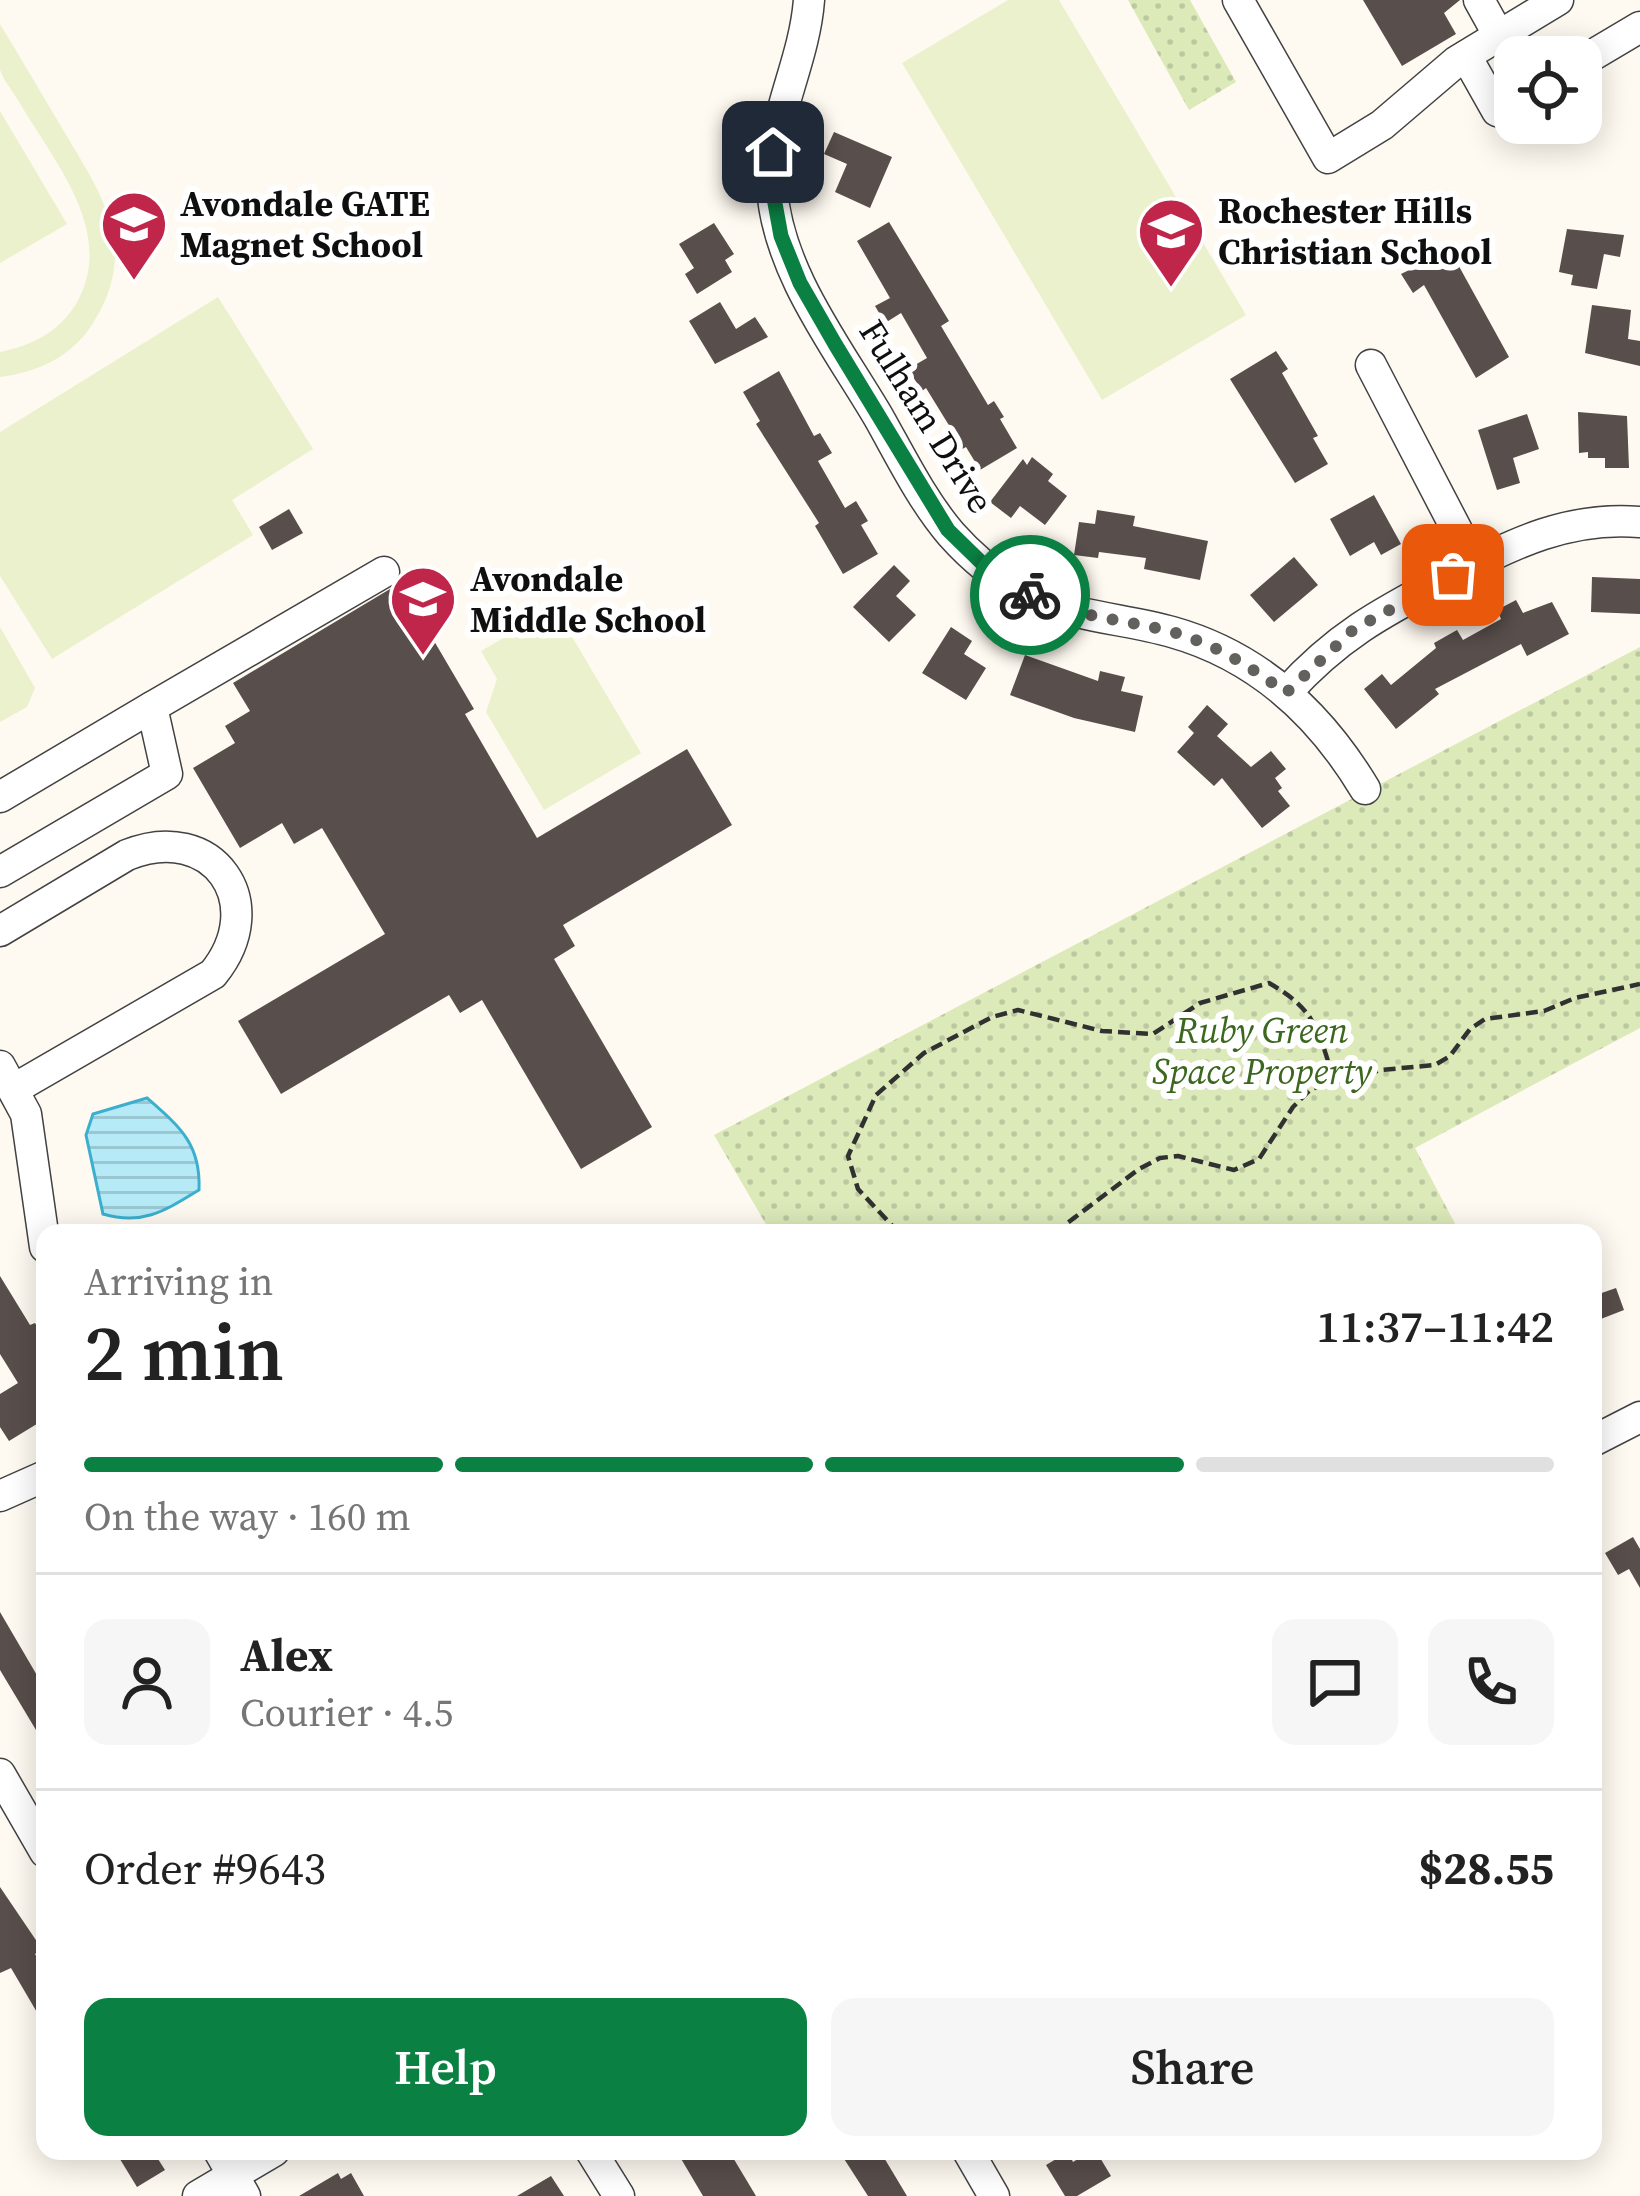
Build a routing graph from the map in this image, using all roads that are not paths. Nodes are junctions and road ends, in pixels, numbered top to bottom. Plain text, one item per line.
1 (809, 0) edge
2 (1238, 0) edge
3 (1479, 0) edge
4 (1558, 0) edge
5 (1640, 27) edge
6 (1499, 36) joint
7 (1494, 39) edge
8 (1602, 50) edge
9 (1466, 56) junction
10 (1494, 106) edge
11 (1371, 364) dead end
12 (1640, 522) edge
13 (1474, 563) junction
14 (384, 572) dead end
15 (1286, 693) junction
16 (152, 707) junction
17 (1365, 789) dead end
18 (0, 797) edge
19 (0, 872) edge
20 (0, 931) edge
21 (7, 1078) edge
22 (42, 1224) edge
23 (1640, 1417) edge
24 (1602, 1437) edge
25 (36, 1480) edge
26 (0, 1496) edge
27 (0, 1774) edge
28 (36, 1836) edge
29 (597, 2160) edge
30 (973, 2160) edge
31 (233, 2174) edge
32 (199, 2196) edge
33 (619, 2196) edge
34 (994, 2196) edge

1 - 15 street, Fulham Drive
2 - 9 street
3 - 6 street
4 - 6 street
5 - 8 street
7 - 9 street
9 - 10 street
11 - 13 street
12 - 13 street
13 - 15 street
14 - 16 street
15 - 17 street, Fulham Drive
16 - 18 street
16 - 19 street
20 - 21 street
21 - 22 street
23 - 24 street
25 - 26 street
27 - 28 street
29 - 33 street
30 - 34 street
31 - 32 street

